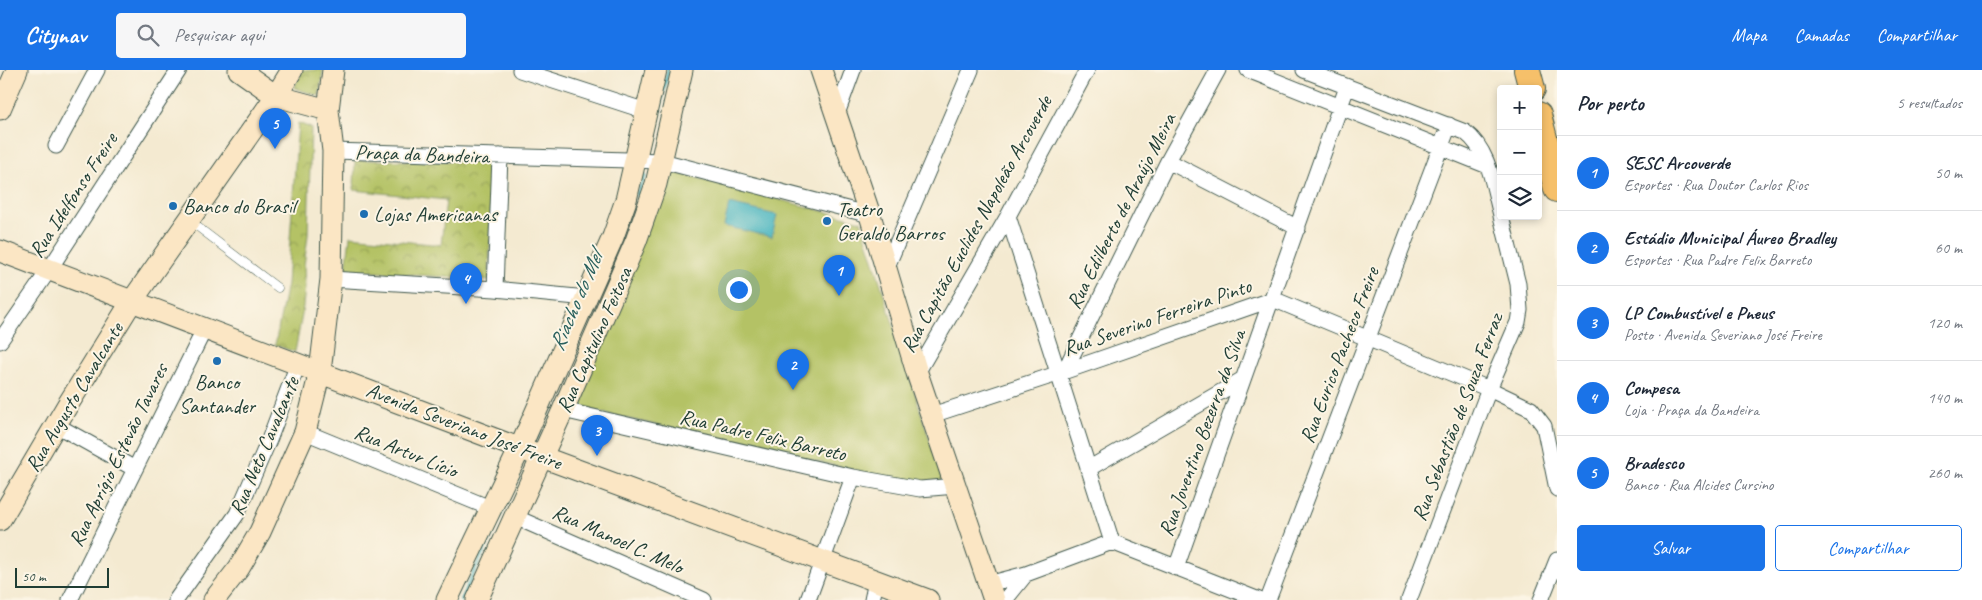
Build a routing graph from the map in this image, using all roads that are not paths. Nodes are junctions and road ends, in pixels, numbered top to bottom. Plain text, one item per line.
1 (17, 70) edge
2 (96, 70) edge
3 (179, 70) edge
4 (240, 70) edge
5 (292, 70) edge
6 (333, 70) edge
7 (520, 70) edge
8 (656, 70) edge
9 (682, 70) edge
10 (821, 70) edge
11 (853, 70) edge
12 (970, 70) edge
13 (1087, 70) edge
14 (1218, 70) edge
15 (1248, 70) edge
16 (1304, 70) edge
17 (1527, 70) edge
18 (549, 74) edge
19 (1531, 85) edge
20 (1347, 86) junction
21 (276, 96) junction
22 (1340, 108) junction
23 (0, 109) edge
24 (328, 110) junction
25 (646, 110) junction
26 (837, 114) junction
27 (1449, 125) junction
28 (1542, 130) edge
29 (56, 146) dead end
30 (1440, 147) junction
31 (332, 151) junction
32 (500, 156) junction
33 (636, 159) junction
34 (662, 161) junction
35 (1168, 161) junction
36 (1488, 166) junction
37 (1557, 188) edge
38 (1497, 201) edge
39 (870, 214) junction
40 (1008, 216) junction
41 (1502, 220) edge
42 (189, 221) junction
43 (1298, 228) junction
44 (0, 251) edge
45 (886, 269) junction
46 (49, 270) junction
47 (331, 279) junction
48 (278, 288) dead end
49 (495, 289) junction
50 (587, 298) junction
51 (1273, 299) junction
52 (132, 301) junction
53 (205, 328) junction
54 (1368, 338) junction
55 (0, 341) edge
56 (298, 364) junction
57 (320, 372) junction
58 (917, 373) junction
59 (1060, 373) junction
60 (1243, 379) junction
61 (1489, 389) junction
62 (563, 410) junction
63 (932, 414) junction
64 (56, 425) junction
65 (305, 432) junction
66 (520, 448) junction
67 (542, 457) junction
68 (135, 469) junction
69 (1088, 469) junction
70 (852, 477) junction
71 (956, 486) junction
72 (1557, 489) edge
73 (490, 508) junction
74 (515, 517) junction
75 (0, 520) edge
76 (1112, 542) junction
77 (1557, 560) edge
78 (822, 561) junction
79 (1176, 568) junction
80 (1026, 574) junction
81 (874, 590) edge
82 (991, 592) edge
83 (901, 595) edge
84 (70, 600) edge
85 (176, 600) edge
86 (214, 600) edge
87 (447, 600) edge
88 (477, 600) edge
89 (702, 600) edge
90 (808, 600) edge
91 (928, 600) edge
92 (1005, 600) edge
93 (1259, 600) edge
94 (1268, 600) edge
95 (1409, 600) edge
96 (1541, 600) edge

1 - 23 street
2 - 29 street
3 - 46 street, Rua Idelfonso Freire
4 - 21 street
5 - 21 street, Rua Augusto Cavalcante
6 - 24 street, Praça da Bandeira
7 - 18 street
8 - 25 street, Rua Capitulino Feitosa
9 - 34 street, Rua Capitulino Feitosa
10 - 26 street
11 - 26 street
12 - 45 street
13 - 40 street, Rua Capitão Euclides Napoleão Arcoverde
14 - 35 street, Rua Edilberto de Araújo Meira
15 - 22 street
16 - 20 street, Rua Sebastião de Souza Ferraz
17 - 19 highway
18 - 25 street
20 - 22 street, Rua Joventino Bezerra da Silva
20 - 27 street, Rua Sebastião de Souza Ferraz
21 - 24 street
21 - 42 street, Rua Augusto Cavalcante
22 - 30 street
22 - 43 street, Rua Joventino Bezerra da Silva
24 - 31 street, Praça da Bandeira
25 - 33 street, Rua Capitulino Feitosa
26 - 39 street
27 - 30 street, Rua Eurico Pacheco Freire
27 - 36 street, Rua Sebastião de Souza Ferraz
28 - 37 highway
30 - 36 street
30 - 54 street, Rua Eurico Pacheco Freire
31 - 32 street, Praça da Bandeira
31 - 47 street, Praça da Bandeira
32 - 33 street
32 - 49 street, Praça da Bandeira
33 - 34 street
33 - 50 street, Rua Capitulino Feitosa
34 - 39 street
34 - 62 street, Rua Capitulino Feitosa
35 - 43 street
35 - 59 street, Rua Edilberto de Araújo Meira
36 - 38 street, Rua Sebastião de Souza Ferraz
39 - 45 street
40 - 58 street, Rua Capitão Euclides Napoleão Arcoverde
40 - 59 street
41 - 61 street, Rua Sebastião de Souza Ferraz
42 - 48 lane
42 - 52 street, Rua Augusto Cavalcante
43 - 51 street, Rua Joventino Bezerra da Silva
44 - 46 street, Avenida Severiano José Freire
45 - 58 street
46 - 52 street, Avenida Severiano José Freire
46 - 55 street, Rua Idelfonso Freire
47 - 49 street
47 - 57 street, Praça da Bandeira
49 - 50 street
50 - 66 street, Rua Capitulino Feitosa
51 - 54 street, Rua Severino Ferreira Pinto
51 - 59 street, Rua Severino Ferreira Pinto
51 - 60 street, Rua Joventino Bezerra da Silva
52 - 53 street, Avenida Severiano José Freire
52 - 64 street, Rua Augusto Cavalcante
53 - 56 street, Avenida Severiano José Freire
53 - 68 street, Rua Aprígio Estevão Tavares
54 - 61 street, Rua Severino Ferreira Pinto
54 - 94 street, Rua Eurico Pacheco Freire
56 - 57 street, Avenida Severiano José Freire
56 - 85 street, Rua Neto Cavalcante
57 - 65 street, Rua Neto Cavalcante
57 - 66 street, Avenida Severiano José Freire
58 - 63 street
59 - 63 street, Rua Severino Ferreira Pinto
59 - 69 street
60 - 69 street
60 - 79 street, Rua Joventino Bezerra da Silva
61 - 72 street, Rua Severino Ferreira Pinto
61 - 95 street, Rua Sebastião de Souza Ferraz
62 - 67 street, Rua Capitulino Feitosa
62 - 70 street, Rua Padre Felix Barreto
63 - 71 street
64 - 68 street
64 - 75 street, Rua Augusto Cavalcante
65 - 73 street, Rua Artur Lício
65 - 86 street, Rua Neto Cavalcante
66 - 67 street, Avenida Severiano José Freire
66 - 73 street, Rua Capitulino Feitosa
67 - 74 street, Rua Capitulino Feitosa
67 - 78 street, Avenida Severiano José Freire
68 - 84 street, Rua Aprígio Estevão Tavares
69 - 76 street
70 - 71 street, Rua Padre Felix Barreto
70 - 78 street
71 - 82 street
73 - 87 street, Rua Capitulino Feitosa
74 - 88 street, Rua Capitulino Feitosa
74 - 89 street, Rua Manoel C. Melo
76 - 79 street
76 - 80 street
77 - 96 street
78 - 81 street, Avenida Severiano José Freire
78 - 90 street
79 - 93 street
80 - 82 street
80 - 92 street
81 - 83 street, Avenida Severiano José Freire
83 - 91 street, Avenida Severiano José Freire

